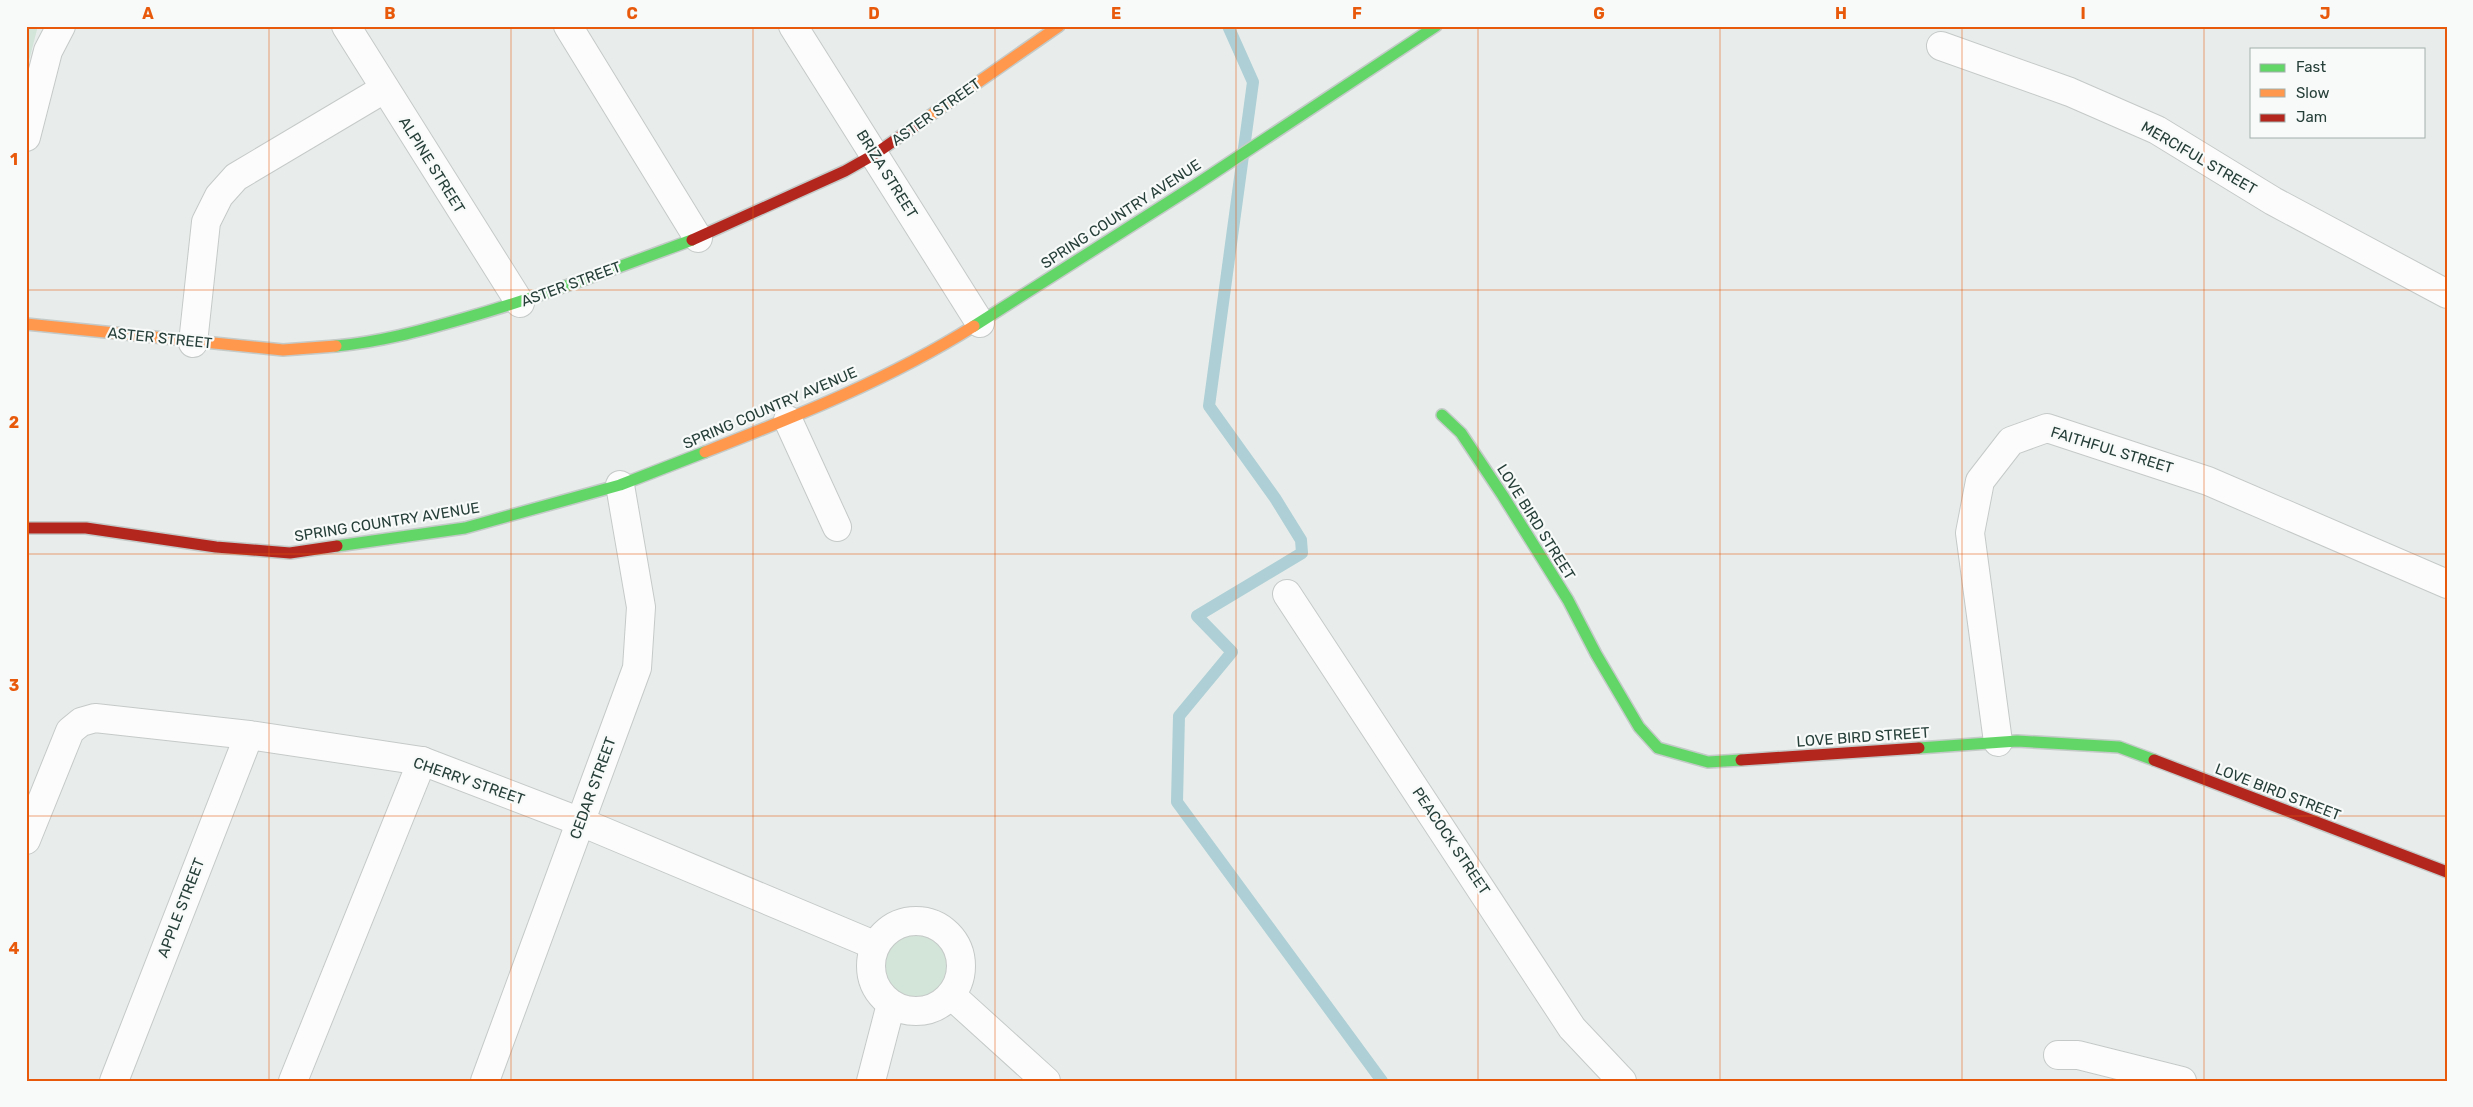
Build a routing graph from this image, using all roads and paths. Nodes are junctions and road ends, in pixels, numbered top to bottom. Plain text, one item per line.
1 (61, 26) edge
2 (346, 26) edge
3 (568, 26) edge
4 (793, 26) edge
5 (1059, 26) edge
6 (1433, 27) edge
7 (1941, 46) dead end
8 (384, 89) junction
9 (26, 137) edge
10 (875, 154) junction
11 (698, 238) junction
12 (2447, 294) edge
13 (520, 303) junction
14 (980, 323) junction
15 (26, 324) edge
16 (193, 342) junction
17 (1442, 415) dead end
18 (788, 420) junction
19 (620, 485) junction
20 (837, 527) dead end
21 (26, 528) edge
22 (2447, 584) edge
23 (1287, 594) dead end
24 (249, 734) junction
25 (1998, 742) junction
26 (422, 761) junction
27 (581, 822) junction
28 (26, 840) edge
29 (2447, 872) edge
30 (874, 945) junction
31 (951, 995) junction
32 (891, 1004) junction
33 (2058, 1055) dead end
34 (114, 1081) edge
35 (292, 1081) edge
36 (484, 1081) edge
37 (871, 1081) edge
38 (1046, 1081) edge
39 (1622, 1081) edge
40 (2182, 1081) edge

1 - 9 street
2 - 8 street, ALPINE STREET
3 - 11 street
4 - 10 street, BRIZA STREET
5 - 10 street, ASTER STREET
6 - 14 street, SPRING COUNTRY AVENUE
7 - 12 street, MERCIFUL STREET
8 - 13 street, ALPINE STREET
8 - 16 street
10 - 11 street, ASTER STREET
10 - 14 street, BRIZA STREET
11 - 13 street, ASTER STREET
13 - 16 street, ASTER STREET
14 - 18 street, SPRING COUNTRY AVENUE
15 - 16 street, ASTER STREET
17 - 25 street, LOVE BIRD STREET
18 - 19 street, SPRING COUNTRY AVENUE
18 - 20 street
19 - 21 street, SPRING COUNTRY AVENUE
19 - 27 street, CEDAR STREET
22 - 25 street, FAITHFUL STREET
23 - 39 street, PEACOCK STREET
24 - 26 street, CHERRY STREET
24 - 28 street, CHERRY STREET
24 - 34 street, APPLE STREET
25 - 29 street, LOVE BIRD STREET
26 - 27 street, CHERRY STREET
26 - 35 street
27 - 30 street, CHERRY STREET
27 - 36 street, CEDAR STREET
30 - 31 street
30 - 32 street
31 - 32 street
31 - 38 street
32 - 37 street
33 - 40 street

